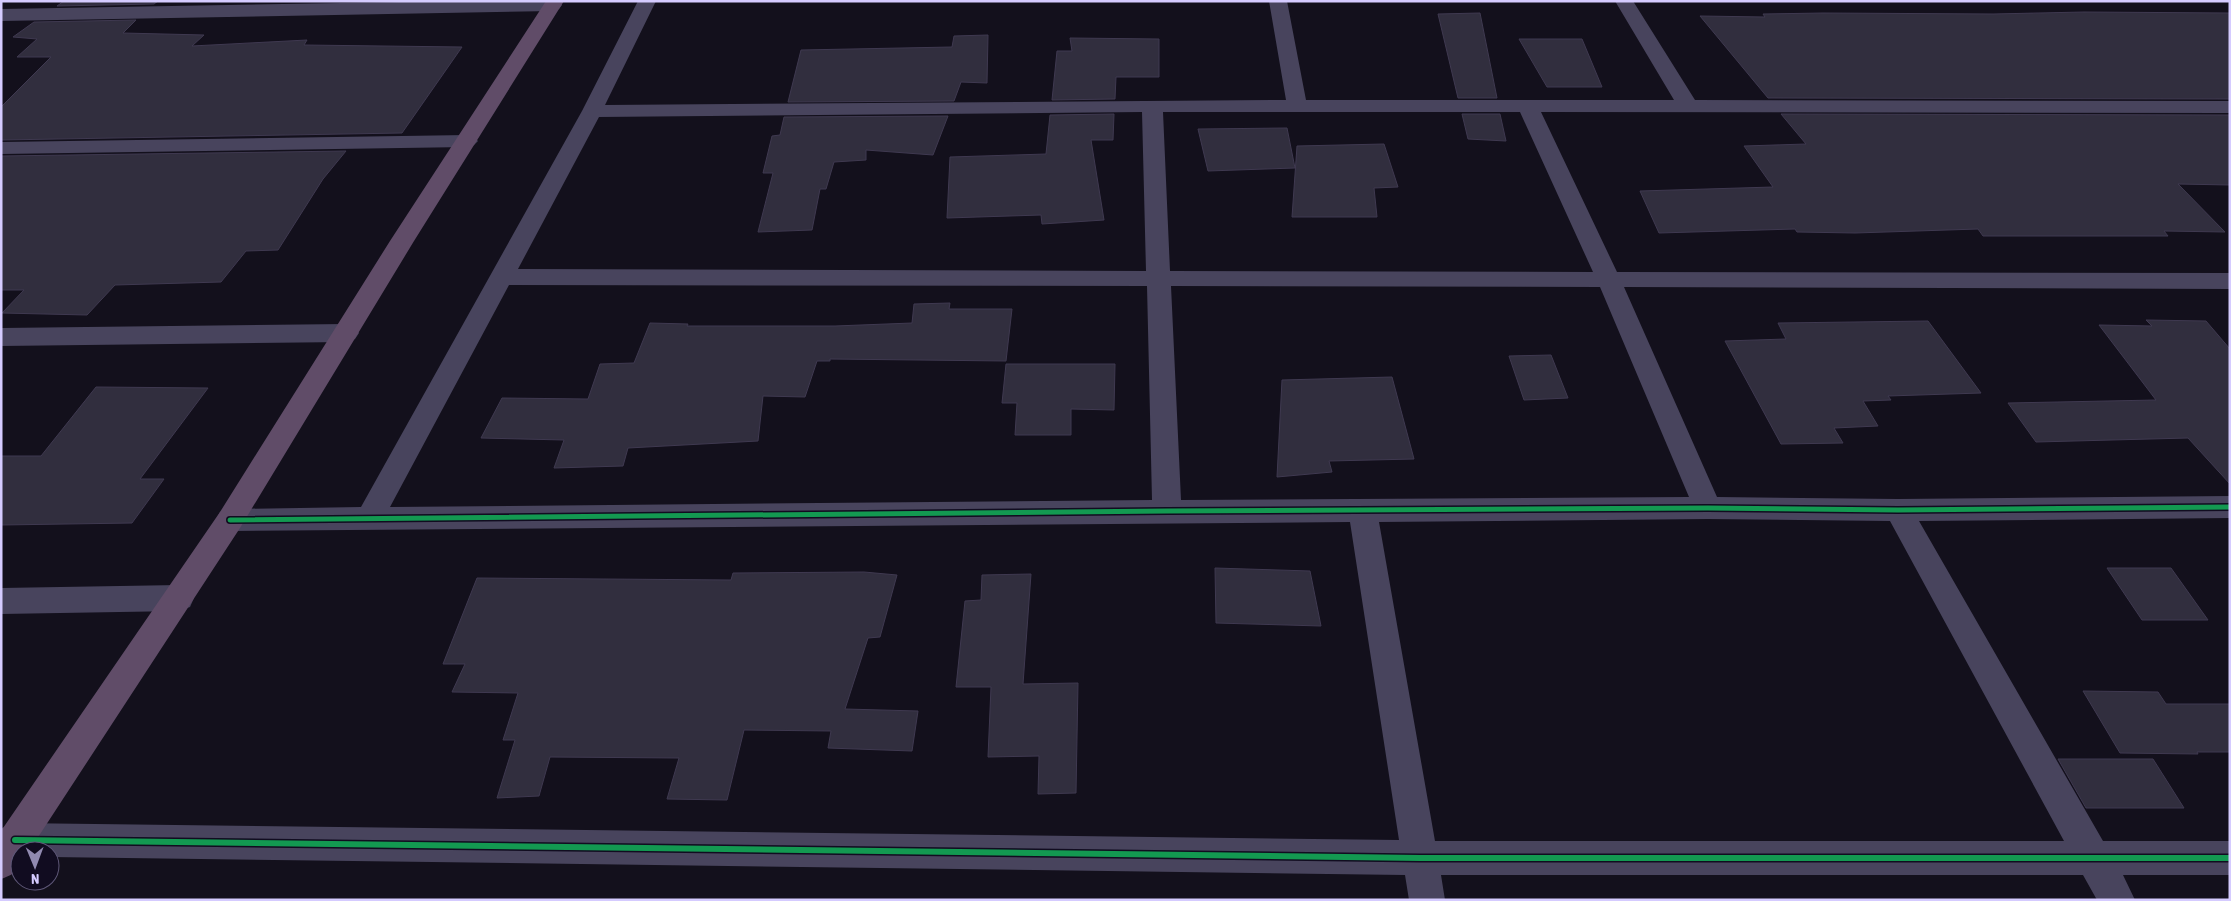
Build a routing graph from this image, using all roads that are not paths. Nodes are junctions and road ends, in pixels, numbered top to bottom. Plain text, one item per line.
1 (647, 1) edge
2 (1278, 1) edge
3 (1624, 1) edge
4 (554, 3) edge
5 (1, 15) edge
6 (1152, 106) junction
7 (1297, 106) junction
8 (1528, 107) junction
9 (1689, 108) junction
10 (2227, 110) edge
11 (592, 111) junction
12 (466, 141) junction
13 (1, 148) edge
14 (500, 277) junction
15 (1158, 280) junction
16 (1609, 281) junction
17 (2230, 281) edge
18 (346, 332) junction
19 (1, 337) edge
20 (2230, 507) edge
21 (1708, 508) junction
22 (1898, 510) junction
23 (1167, 511) junction
24 (1363, 511) junction
25 (370, 518) junction
26 (230, 520) junction
27 (178, 598) junction
28 (1, 601) edge
29 (8, 851) edge
30 (1420, 858) junction
31 (2093, 858) junction
32 (2230, 858) edge
33 (1427, 900) edge
34 (2117, 900) edge

1 - 11 street
2 - 7 street
3 - 9 street
4 - 5 street
4 - 12 highway
6 - 7 street
6 - 11 street
6 - 15 street
7 - 8 street
8 - 9 street
8 - 16 street
9 - 10 street
11 - 14 street
12 - 13 street
12 - 18 highway
14 - 15 street
14 - 25 street
15 - 16 street
15 - 23 street
16 - 17 street
16 - 21 street
18 - 19 street
18 - 26 highway
20 - 22 street
21 - 22 street
21 - 24 street
22 - 31 street
23 - 24 street
23 - 25 street
24 - 30 street
25 - 26 street
26 - 27 highway
27 - 28 street
27 - 29 highway
29 - 30 street
30 - 31 street
30 - 33 street
31 - 32 street
31 - 34 street

